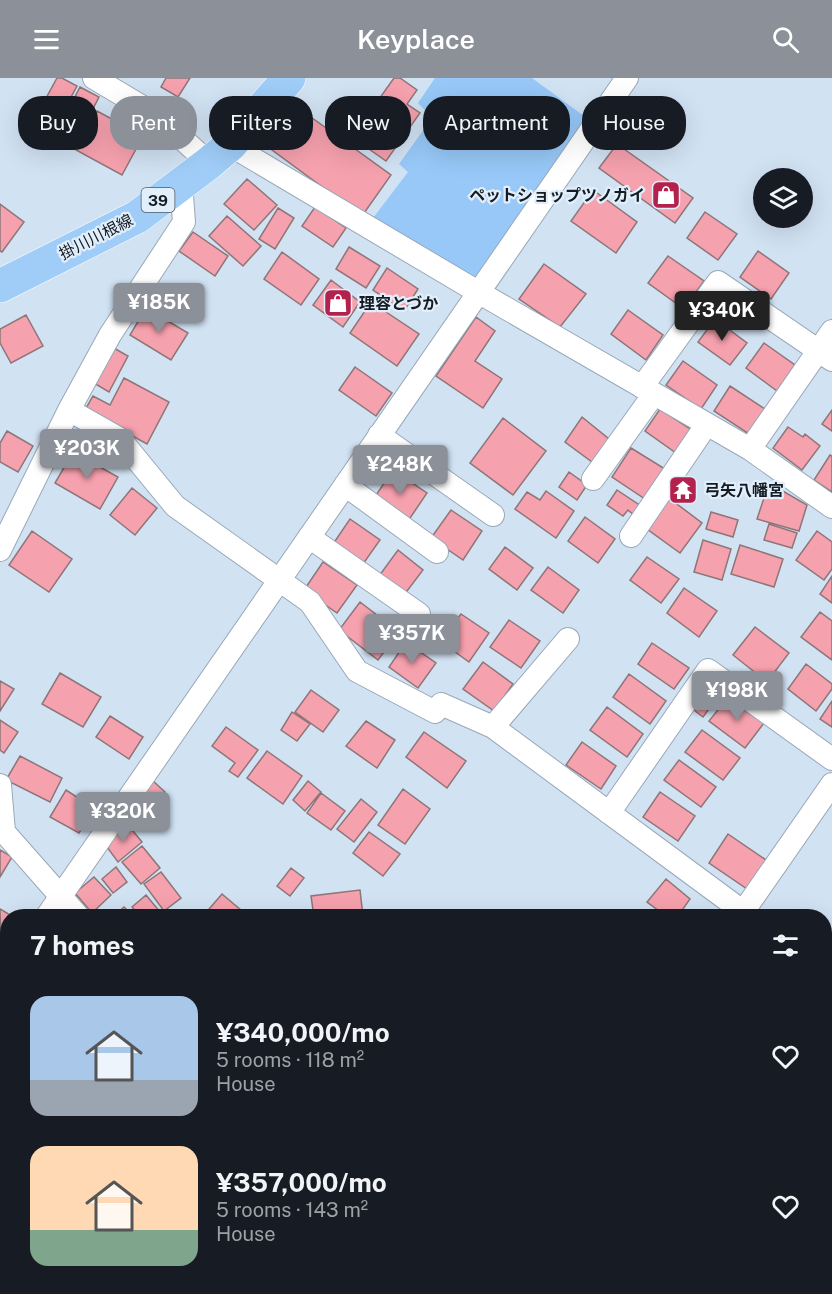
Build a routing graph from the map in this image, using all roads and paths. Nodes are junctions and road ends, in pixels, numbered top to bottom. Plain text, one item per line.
1 (94, 78) edge
2 (289, 78) edge
3 (627, 78) edge
4 (220, 154) junction
5 (181, 183) junction
6 (0, 286) edge
7 (478, 292) junction
8 (832, 331) edge
9 (825, 355) edge
10 (648, 390) junction
11 (69, 410) junction
12 (707, 424) junction
13 (379, 435) junction
14 (750, 449) junction
15 (593, 478) dead end
16 (345, 485) junction
17 (832, 507) edge
18 (493, 515) dead end
19 (631, 536) dead end
20 (309, 537) junction
21 (1, 546) edge
22 (437, 552) dead end
23 (280, 579) junction
24 (419, 614) dead end
25 (567, 639) dead end
26 (493, 727) junction
27 (832, 759) edge
28 (832, 784) edge
29 (0, 785) edge
30 (609, 813) junction
31 (60, 898) junction
32 (52, 909) edge
33 (71, 909) edge
34 (739, 909) edge
35 (749, 909) edge

1 - 4 street
2 - 4 main road, 掛川川根線 / 39
3 - 7 street
4 - 5 main road, 掛川川根線 / 39
4 - 7 street
5 - 6 main road, 掛川川根線 / 39
5 - 11 street
7 - 10 street
7 - 13 street
8 - 9 street
9 - 10 street
9 - 14 street
10 - 12 street
10 - 15 street
11 - 21 street
11 - 23 street
12 - 14 street
12 - 19 street
13 - 16 street
13 - 18 street
14 - 17 street
16 - 20 street
16 - 22 street
20 - 23 street
20 - 24 street
23 - 26 street
23 - 31 street
25 - 26 street
26 - 30 street
27 - 30 street
28 - 35 street
29 - 31 street
30 - 34 street
31 - 32 street
31 - 33 street

